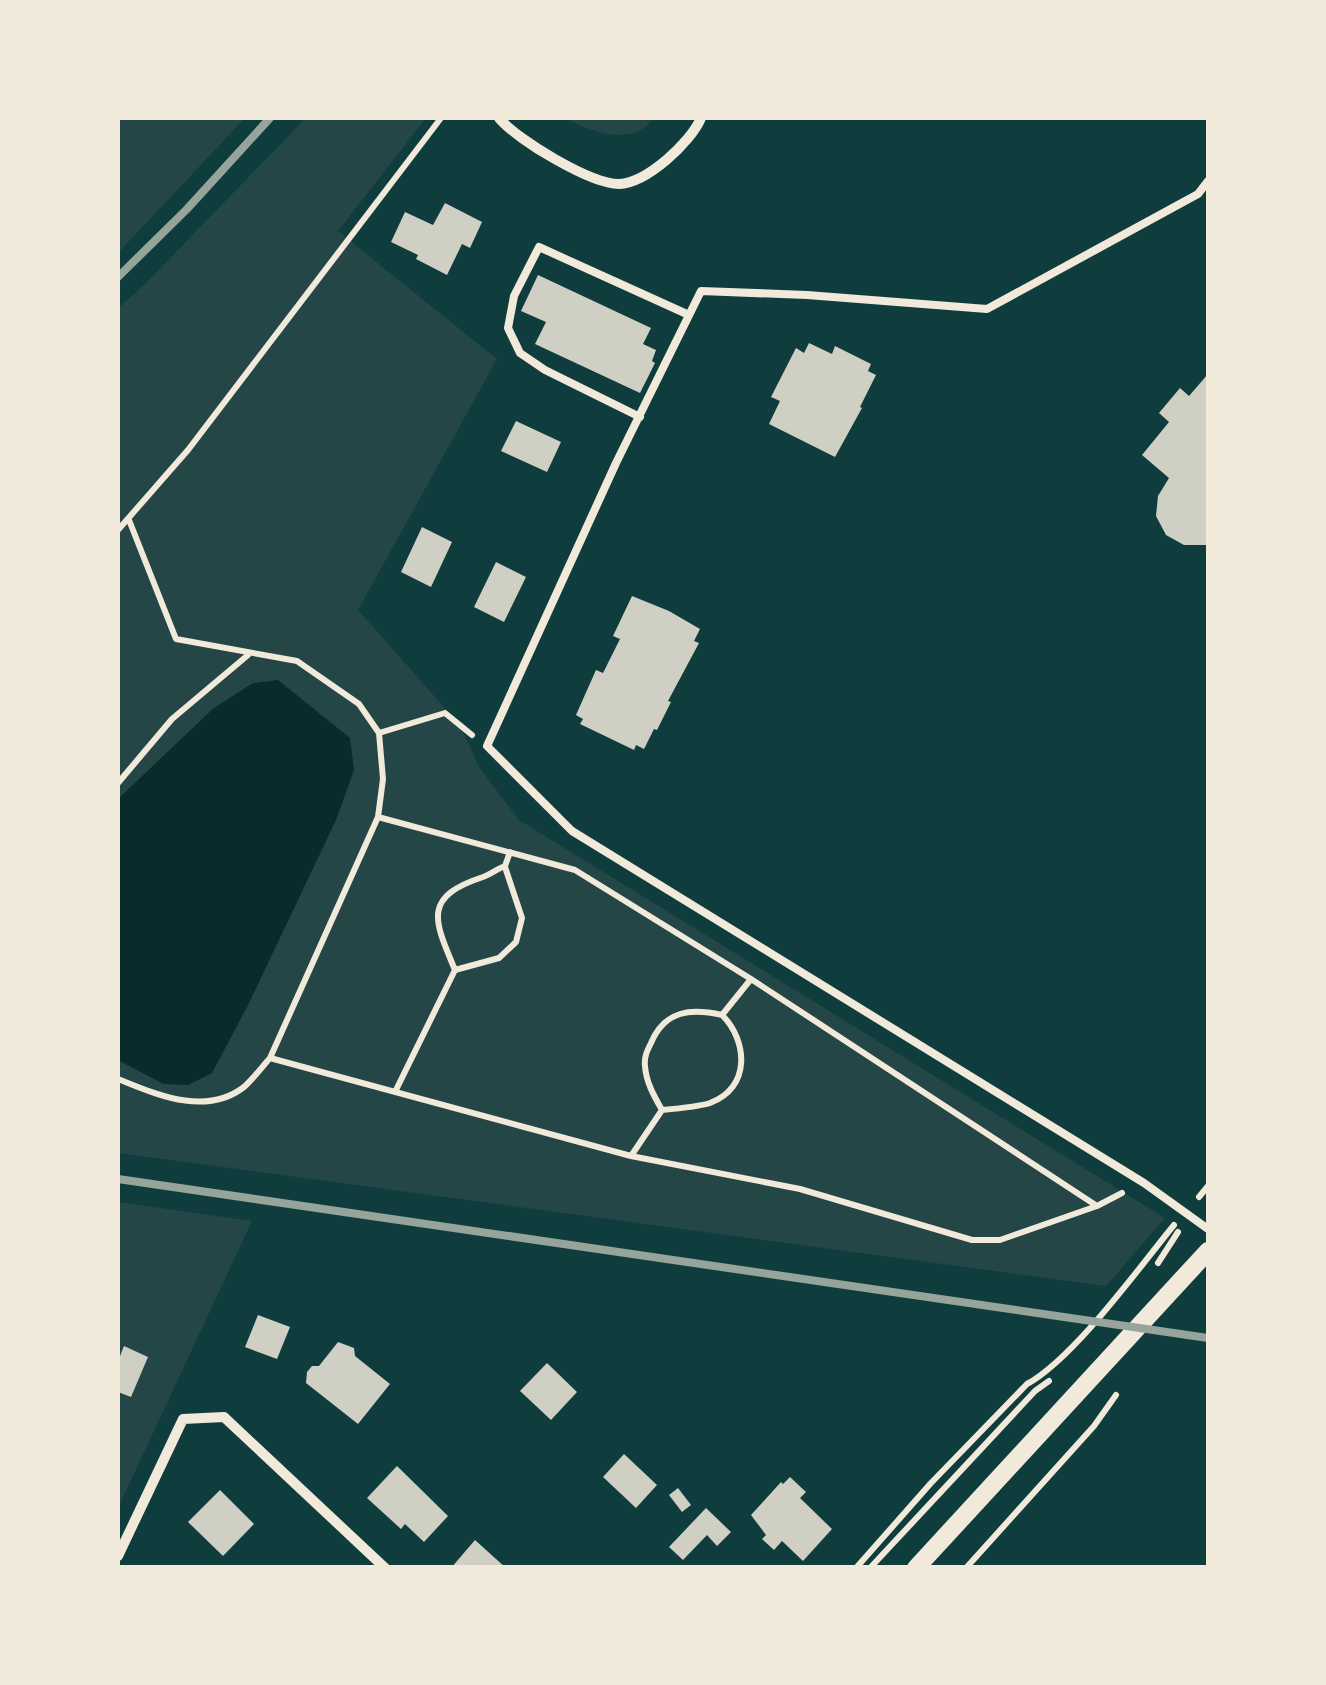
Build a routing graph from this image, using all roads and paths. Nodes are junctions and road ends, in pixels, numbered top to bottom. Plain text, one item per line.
1 (441, 118) edge
2 (499, 118) edge
3 (701, 118) edge
4 (1208, 181) edge
5 (1198, 194) junction
6 (1208, 204) edge
7 (690, 315) junction
8 (640, 417) junction
9 (129, 520) junction
10 (118, 530) edge
11 (249, 654) junction
12 (379, 734) junction
13 (487, 746) junction
14 (118, 783) edge
15 (378, 817) junction
16 (510, 852) junction
17 (505, 866) junction
18 (455, 970) junction
19 (752, 979) junction
20 (722, 1016) junction
21 (270, 1058) junction
22 (118, 1078) edge
23 (394, 1092) junction
24 (662, 1110) junction
25 (631, 1156) junction
26 (1144, 1183) junction
27 (1097, 1206) junction
28 (1187, 1214) junction
29 (1208, 1229) edge
30 (1208, 1251) edge
31 (1154, 1272) dead end
32 (1116, 1312) dead end
33 (1120, 1388) dead end
34 (118, 1556) edge
35 (385, 1568) edge
36 (856, 1568) edge
37 (870, 1568) edge
38 (916, 1568) edge
39 (966, 1568) edge

1 - 9 path
2 - 3 street
4 - 5 lane
5 - 6 lane
5 - 7 lane
7 - 8 lane
7 - 8 lane
8 - 13 lane
9 - 10 path
9 - 11 path
11 - 12 path
11 - 14 path
12 - 13 path
12 - 15 path
13 - 26 lane
15 - 16 path
15 - 21 path
16 - 17 path
16 - 19 path
17 - 18 path
17 - 18 path
18 - 23 path
19 - 20 path
19 - 27 path
20 - 24 path
20 - 24 path
21 - 22 path
21 - 23 path
23 - 25 path
24 - 25 path
25 - 27 path
26 - 27 path
26 - 28 lane
28 - 29 lane
28 - 31 path
28 - 36 path
30 - 38 street
32 - 37 path
33 - 39 path
34 - 35 street

